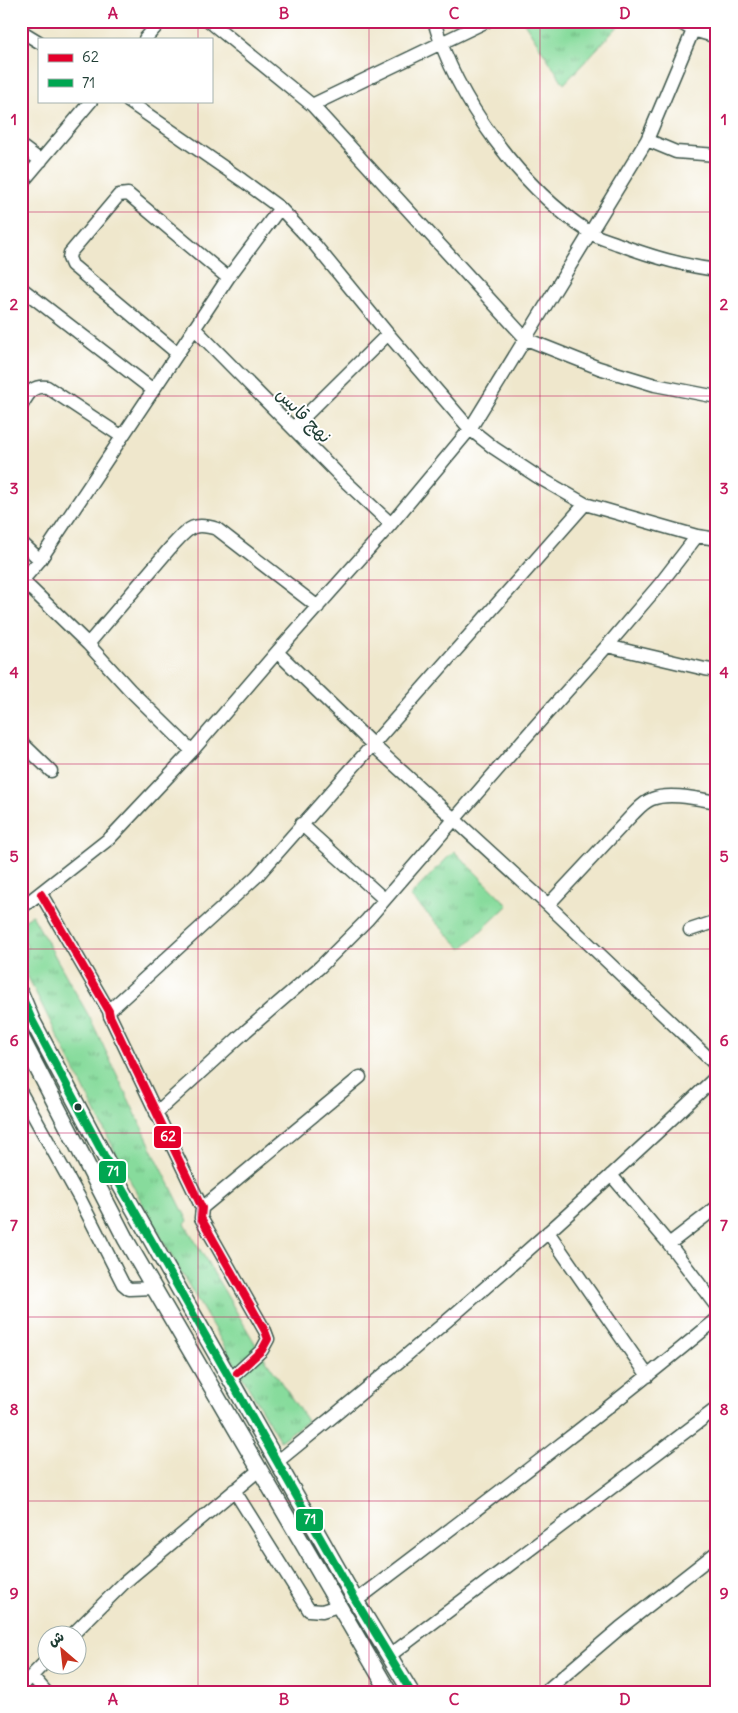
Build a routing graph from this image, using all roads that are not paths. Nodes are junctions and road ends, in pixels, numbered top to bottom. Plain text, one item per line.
1 (161, 21) edge
2 (209, 21) edge
3 (434, 21) edge
4 (487, 21) edge
5 (677, 21) edge
6 (695, 26) edge
7 (21, 31) edge
8 (717, 37) edge
9 (146, 38) edge
10 (38, 41) edge
11 (441, 44) junction
12 (90, 102) edge
13 (129, 102) edge
14 (312, 105) junction
15 (647, 140) junction
16 (21, 146) edge
17 (717, 155) edge
18 (41, 161) junction
19 (21, 184) edge
20 (280, 208) junction
21 (590, 233) junction
22 (717, 270) edge
23 (228, 278) junction
24 (21, 288) edge
25 (194, 328) junction
26 (388, 334) junction
27 (526, 339) junction
28 (177, 353) junction
29 (153, 390) junction
30 (717, 397) edge
31 (21, 406) edge
32 (292, 428) junction
33 (470, 429) junction
34 (121, 436) junction
35 (585, 504) junction
36 (391, 524) junction
37 (697, 536) junction
38 (717, 539) edge
39 (21, 542) edge
40 (40, 560) junction
41 (22, 581) edge
42 (318, 607) junction
43 (88, 644) junction
44 (607, 646) junction
45 (277, 652) junction
46 (717, 671) edge
47 (21, 742) edge
48 (373, 745) junction
49 (192, 751) junction
50 (51, 771) dead end
51 (717, 802) edge
52 (455, 820) junction
53 (301, 824) junction
54 (42, 894) junction
55 (384, 899) junction
56 (548, 905) junction
57 (21, 908) edge
58 (717, 921) edge
59 (690, 930) dead end
60 (21, 994) edge
61 (109, 1011) junction
62 (21, 1037) edge
63 (717, 1066) edge
64 (717, 1076) edge
65 (360, 1077) dead end
66 (21, 1093) edge
67 (156, 1113) junction
68 (610, 1175) junction
69 (717, 1207) edge
70 (202, 1208) junction
71 (548, 1232) junction
72 (669, 1244) junction
73 (154, 1288) junction
74 (717, 1307) edge
75 (717, 1319) edge
76 (237, 1373) dead end
77 (648, 1376) junction
78 (717, 1408) edge
79 (277, 1462) junction
80 (259, 1470) junction
81 (234, 1490) junction
82 (303, 1508) junction
83 (287, 1517) junction
84 (717, 1552) edge
85 (356, 1602) junction
86 (338, 1606) junction
87 (81, 1626) edge
88 (389, 1656) junction
89 (38, 1670) edge
90 (32, 1676) junction
91 (21, 1687) edge
92 (46, 1692) edge
93 (389, 1692) edge
94 (411, 1692) edge
95 (545, 1692) edge

1 - 9 street
2 - 14 street
3 - 11 street
4 - 11 street
5 - 6 street
6 - 8 street
6 - 15 street
7 - 10 street
11 - 14 street
11 - 21 street
12 - 18 street
13 - 20 street
14 - 27 street
15 - 17 street
15 - 21 street
16 - 18 street
18 - 19 street
20 - 23 street
20 - 26 street
21 - 22 street
21 - 27 street
23 - 25 street
23 - 28 street
24 - 29 street
25 - 28 street
25 - 32 street, نهج قابس
26 - 32 street
26 - 33 street
27 - 30 street
27 - 33 street
28 - 29 street
29 - 34 street
31 - 34 street
32 - 36 street, نهج قابس
33 - 35 street
33 - 36 street
34 - 40 street
35 - 37 street
35 - 48 street
36 - 42 street
37 - 38 street
37 - 44 street
39 - 40 street
40 - 41 street
41 - 43 street
42 - 43 street
42 - 45 street
43 - 49 street
44 - 46 street
44 - 52 street
45 - 48 street
45 - 49 street
47 - 50 street
48 - 52 street
48 - 53 street
49 - 54 street
51 - 56 street
52 - 55 street
52 - 56 street
53 - 55 street
53 - 61 street
54 - 57 street
54 - 61 street
55 - 67 street
56 - 63 street
58 - 59 street
60 - 79 street
61 - 67 street
62 - 73 street
64 - 68 street
65 - 70 street
66 - 73 street
67 - 70 street
68 - 71 street
68 - 72 street
69 - 72 street
70 - 76 street
71 - 77 street
71 - 79 street
72 - 74 street
73 - 80 street
75 - 77 street
77 - 85 street
78 - 88 street
79 - 82 street
80 - 81 street
80 - 83 street
81 - 86 street
81 - 87 street
82 - 83 street
82 - 85 street
83 - 86 street
84 - 95 street
85 - 88 street
86 - 93 street
88 - 94 street
89 - 90 street
90 - 91 street
90 - 92 street

